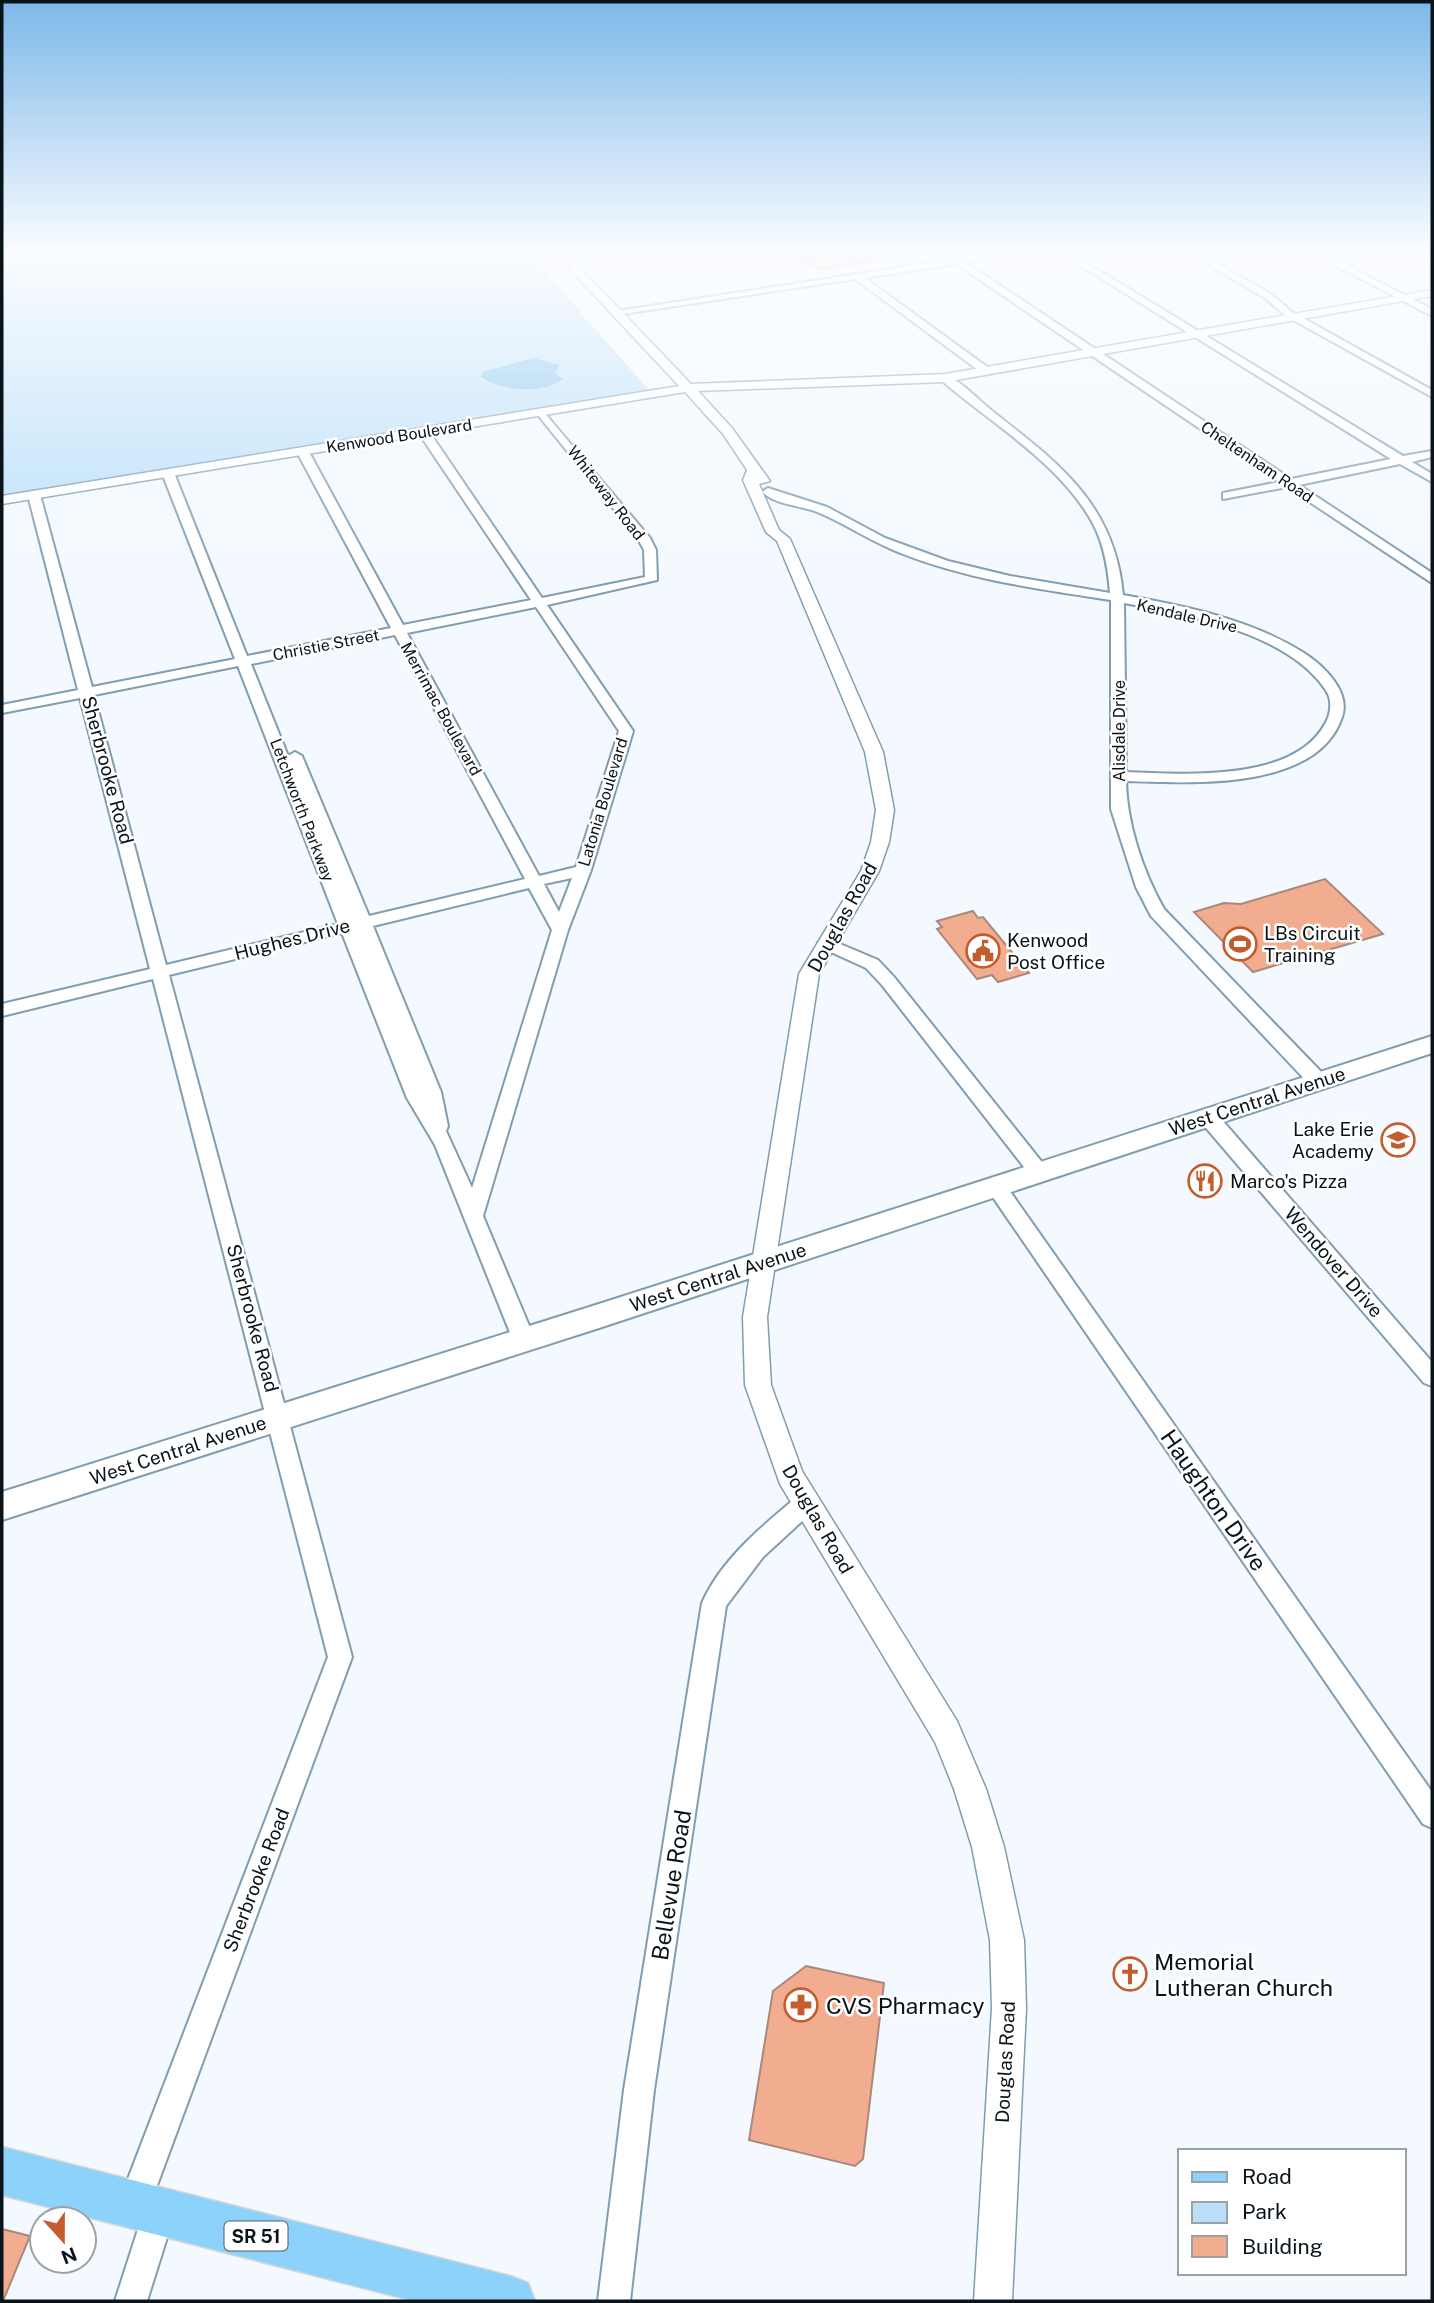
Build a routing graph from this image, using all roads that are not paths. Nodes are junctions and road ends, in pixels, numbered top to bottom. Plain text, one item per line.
1 (661, 358) edge
2 (969, 358) edge
3 (1061, 358) edge
4 (1102, 358) edge
5 (1234, 358) edge
6 (1369, 358) edge
7 (986, 371) junction
8 (945, 377) junction
9 (689, 388) junction
10 (1432, 394) edge
11 (542, 413) junction
12 (424, 432) junction
13 (303, 452) junction
14 (1432, 454) edge
15 (1401, 461) junction
16 (173, 472) junction
17 (752, 473) junction
18 (1432, 480) edge
19 (1289, 483) junction
20 (768, 492) junction
21 (34, 495) junction
22 (1227, 496) dead end
23 (2, 500) edge
24 (813, 506) junction
25 (782, 513) dead end
26 (783, 539) junction
27 (1432, 579) edge
28 (651, 580) joint
29 (1117, 600) junction
30 (540, 603) junction
31 (398, 631) junction
32 (249, 660) junction
33 (88, 692) junction
34 (2, 709) edge
35 (1119, 776) junction
36 (583, 870) junction
37 (534, 880) junction
38 (355, 924) junction
39 (560, 930) junction
40 (825, 943) junction
41 (161, 971) junction
42 (2, 1010) edge
43 (1432, 1044) edge
44 (1319, 1082) junction
45 (1208, 1117) junction
46 (1038, 1171) junction
47 (995, 1185) junction
48 (473, 1217) junction
49 (764, 1262) junction
50 (524, 1340) junction
51 (1432, 1377) edge
52 (279, 1418) junction
53 (804, 1504) junction
54 (2, 1506) edge
55 (1432, 1815) edge
56 (2, 2171) edge
57 (146, 2209) junction
58 (131, 2301) edge
59 (510, 2301) edge
60 (614, 2301) edge
61 (993, 2301) edge

1 - 9 street, Douglas Road
2 - 7 street
3 - 7 street, Kenwood Boulevard
4 - 19 street, Cheltenham Road
5 - 15 street
6 - 10 street
7 - 8 street, Kenwood Boulevard
8 - 9 street, Kenwood Boulevard
8 - 29 street, Alisdale Drive
9 - 11 street, Kenwood Boulevard
9 - 17 street, Douglas Road
11 - 12 street, Kenwood Boulevard
11 - 28 street, Whiteway Road
12 - 13 street, Kenwood Boulevard
12 - 30 street, Latonia Boulevard
13 - 16 street, Kenwood Boulevard
13 - 31 street, Merrimac Boulevard
14 - 15 street
15 - 18 street
15 - 19 street
16 - 21 street, Kenwood Boulevard
16 - 32 street, Letchworth Parkway
17 - 20 street, Douglas Road
17 - 26 street, Douglas Road
19 - 22 street
19 - 27 street, Cheltenham Road
20 - 24 street, Kendale Drive
20 - 26 street, Douglas Road
21 - 23 street, Kenwood Boulevard
21 - 33 street, Sherbrooke Road
24 - 25 street
24 - 29 street, Kendale Drive
26 - 40 street, Douglas Road
28 - 30 street, Christie Street
29 - 35 street, Alisdale Drive
29 - 35 street, Kendale Drive
30 - 31 street, Christie Street
30 - 36 street, Latonia Boulevard
31 - 32 street, Christie Street
31 - 37 street, Merrimac Boulevard
32 - 33 street, Christie Street
32 - 38 street, Letchworth Parkway
33 - 34 street, Christie Street
33 - 41 street, Sherbrooke Road
35 - 44 street, Alisdale Drive
36 - 37 street, Hughes Drive
36 - 39 street, Latonia Boulevard
37 - 38 street, Hughes Drive
37 - 39 street, Merrimac Boulevard
38 - 41 street, Hughes Drive
38 - 48 street, Letchworth Parkway
39 - 48 street, Latonia Boulevard
40 - 46 street
40 - 49 street, Douglas Road
41 - 42 street, Hughes Drive
41 - 52 street, Sherbrooke Road
43 - 44 main road, West Central Avenue
44 - 45 main road, West Central Avenue
45 - 46 main road, West Central Avenue
45 - 51 street, Wendover Drive
46 - 47 main road, West Central Avenue
47 - 49 main road, West Central Avenue
47 - 55 street, Haughton Drive
48 - 50 street, Letchworth Parkway
49 - 50 main road, West Central Avenue
49 - 53 street, Douglas Road
50 - 52 main road, West Central Avenue
52 - 54 main road, West Central Avenue
52 - 57 street, Sherbrooke Road
53 - 60 street, Bellevue Road
53 - 61 street, Douglas Road
56 - 57 main road, SR 51
57 - 58 street, Sherbrooke Road
57 - 59 main road, SR 51

